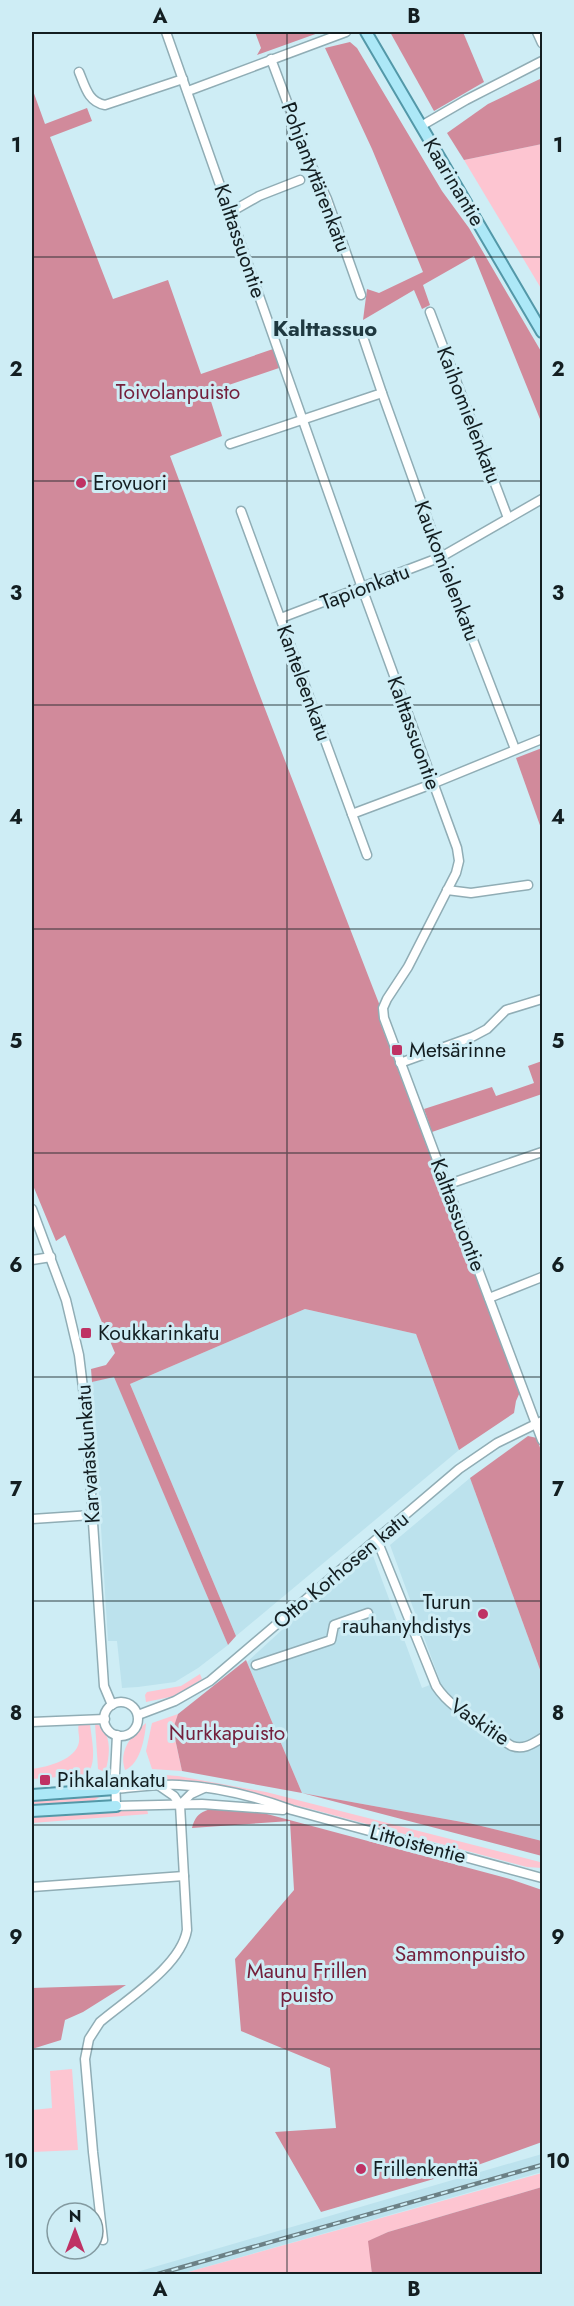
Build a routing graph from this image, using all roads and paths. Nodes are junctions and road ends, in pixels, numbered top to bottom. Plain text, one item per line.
1 (166, 32) edge
2 (346, 32) edge
3 (366, 32) edge
4 (537, 32) edge
5 (543, 44) edge
6 (271, 59) junction
7 (543, 61) edge
8 (79, 72) dead end
9 (183, 79) junction
10 (188, 91) junction
11 (421, 126) junction
12 (300, 180) dead end
13 (229, 213) junction
14 (361, 295) dead end
15 (430, 312) dead end
16 (543, 332) edge
17 (363, 337) dead end
18 (382, 393) junction
19 (304, 418) junction
20 (230, 444) dead end
21 (543, 500) edge
22 (241, 511) dead end
23 (508, 518) junction
24 (441, 557) junction
25 (362, 588) junction
26 (281, 618) junction
27 (543, 739) edge
28 (515, 748) junction
29 (432, 784) junction
30 (352, 814) junction
31 (367, 855) dead end
32 (528, 885) dead end
33 (447, 890) junction
34 (543, 999) edge
35 (399, 1063) junction
36 (543, 1152) edge
37 (446, 1185) junction
38 (32, 1209) edge
39 (51, 1257) junction
40 (32, 1260) edge
41 (543, 1277) edge
42 (489, 1298) junction
43 (539, 1422) edge
44 (543, 1440) edge
45 (92, 1515) junction
46 (32, 1519) edge
47 (376, 1540) junction
48 (368, 1612) dead end
49 (256, 1665) dead end
50 (112, 1705) junction
51 (138, 1715) junction
52 (105, 1719) junction
53 (32, 1722) edge
54 (117, 1735) junction
55 (543, 1738) edge
56 (158, 1785) junction
57 (204, 1788) junction
58 (115, 1789) junction
59 (32, 1795) edge
60 (180, 1805) junction
61 (116, 1806) junction
62 (292, 1810) junction
63 (32, 1811) edge
64 (184, 1876) junction
65 (543, 1878) edge
66 (32, 1887) edge
67 (99, 2201) edge

1 - 9 street, Kalttassuontie
2 - 6 street
3 - 11 main road, Kaarinantie
4 - 5 street
6 - 10 street
6 - 14 street, Pohjantyttärenkatu
7 - 11 street
8 - 9 street
9 - 10 street, Kalttassuontie
10 - 13 street, Kalttassuontie
11 - 16 main road, Kaarinantie
12 - 13 street
13 - 19 street, Kalttassuontie
15 - 23 street, Kaihomielenkatu
17 - 18 street, Kaukomielenkatu
18 - 19 street
18 - 24 street, Kaukomielenkatu
19 - 20 street
19 - 25 street, Kalttassuontie
21 - 23 street, Tapionkatu
22 - 26 street, Kanteleenkatu
23 - 24 street, Tapionkatu
24 - 25 street, Tapionkatu
24 - 28 street, Kaukomielenkatu
25 - 26 street, Tapionkatu
25 - 29 street, Kalttassuontie
26 - 30 street, Kanteleenkatu
27 - 28 street
28 - 29 street
29 - 30 street
29 - 33 street, Kalttassuontie
30 - 31 street, Kanteleenkatu
32 - 33 street
33 - 35 street, Kalttassuontie
34 - 35 street
35 - 37 street, Kalttassuontie
36 - 37 street
37 - 42 street, Kalttassuontie
38 - 39 street, Karvataskunkatu
39 - 40 street
39 - 45 street, Karvataskunkatu
41 - 42 street
42 - 43 street, Kalttassuontie
43 - 44 street, Kalttassuontie
43 - 47 street, Otto Korhosen katu
45 - 46 street
45 - 50 street, Karvataskunkatu
47 - 51 street, Otto Korhosen katu
47 - 55 street, Vaskitie
48 - 49 street
50 - 51 street
50 - 52 street
51 - 54 street
52 - 53 street
52 - 54 street
54 - 58 street
56 - 57 street, Littoistentie
56 - 58 street, Littoistentie
56 - 60 street
57 - 60 street
57 - 62 street, Littoistentie
58 - 59 main road, Littoistentie
58 - 61 street
60 - 61 street, Littoistentie
60 - 62 street, Littoistentie
60 - 64 street
61 - 63 main road, Littoistentie
62 - 65 street, Littoistentie
64 - 66 street
64 - 67 street

